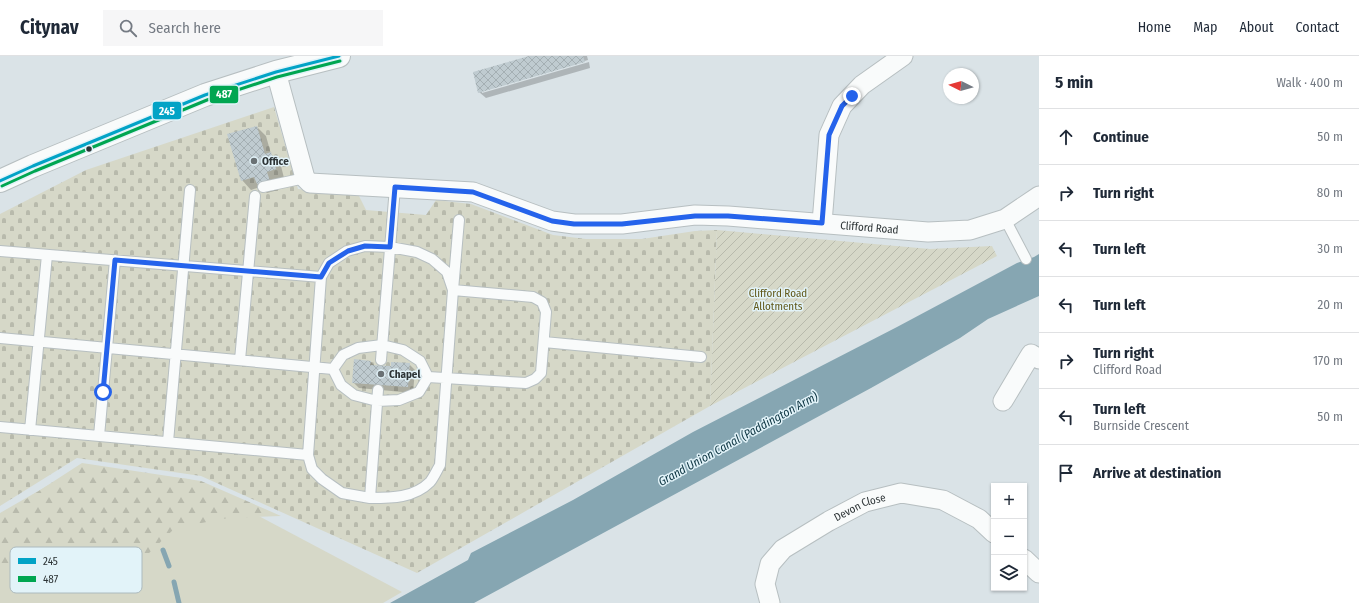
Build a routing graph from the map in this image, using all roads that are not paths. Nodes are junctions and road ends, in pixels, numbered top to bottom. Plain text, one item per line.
1 (339, 56) edge
2 (903, 56) edge
3 (276, 72) junction
4 (304, 178) junction
5 (0, 181) edge
6 (263, 187) dead end
7 (395, 187) junction
8 (190, 190) dead end
9 (255, 196) dead end
10 (1039, 196) edge
11 (1005, 219) junction
12 (459, 220) dead end
13 (822, 223) junction
14 (390, 247) junction
15 (0, 251) edge
16 (47, 255) junction
17 (1026, 259) dead end
18 (115, 260) junction
19 (183, 266) junction
20 (248, 271) junction
21 (321, 277) junction
22 (453, 290) junction
23 (0, 338) edge
24 (39, 341) junction
25 (544, 342) junction
26 (382, 345) junction
27 (107, 348) junction
28 (176, 354) junction
29 (701, 357) dead end
30 (1039, 359) edge
31 (240, 360) junction
32 (381, 360) dead end
33 (315, 366) junction
34 (333, 368) junction
35 (428, 377) junction
36 (447, 378) junction
37 (378, 390) dead end
38 (377, 401) junction
39 (1003, 401) dead end
40 (0, 427) edge
41 (30, 430) junction
42 (99, 436) junction
43 (168, 442) junction
44 (308, 455) junction
45 (370, 498) junction
46 (991, 529) edge
47 (1027, 563) edge
48 (1039, 573) edge
49 (770, 603) edge

1 - 3 main road
2 - 13 street
3 - 4 street
3 - 5 main road
4 - 6 lane
4 - 7 street, Clifford Road
7 - 13 street, Clifford Road
7 - 14 lane
8 - 19 lane
9 - 20 lane
10 - 11 street, Clifford Road
11 - 13 street, Clifford Road
11 - 17 lane
12 - 22 lane
14 - 21 lane
14 - 22 lane
14 - 26 lane
15 - 16 lane
16 - 18 lane
16 - 24 lane
18 - 19 lane
18 - 27 lane
19 - 20 lane
19 - 28 lane
20 - 21 lane
20 - 31 lane
21 - 33 lane
22 - 25 lane
22 - 36 lane
23 - 24 lane
24 - 27 lane
24 - 41 lane
25 - 29 lane
25 - 36 lane
26 - 32 lane
26 - 34 lane
26 - 35 lane
27 - 28 lane
27 - 42 lane
28 - 31 lane
28 - 43 lane
30 - 39 street
31 - 33 lane
33 - 34 lane
33 - 44 lane
34 - 38 lane
35 - 36 lane
35 - 38 lane
36 - 45 lane
37 - 38 lane
38 - 45 lane
40 - 41 lane
41 - 42 lane
42 - 43 lane
43 - 44 lane
44 - 45 lane
46 - 49 street, Devon Close
47 - 48 street

